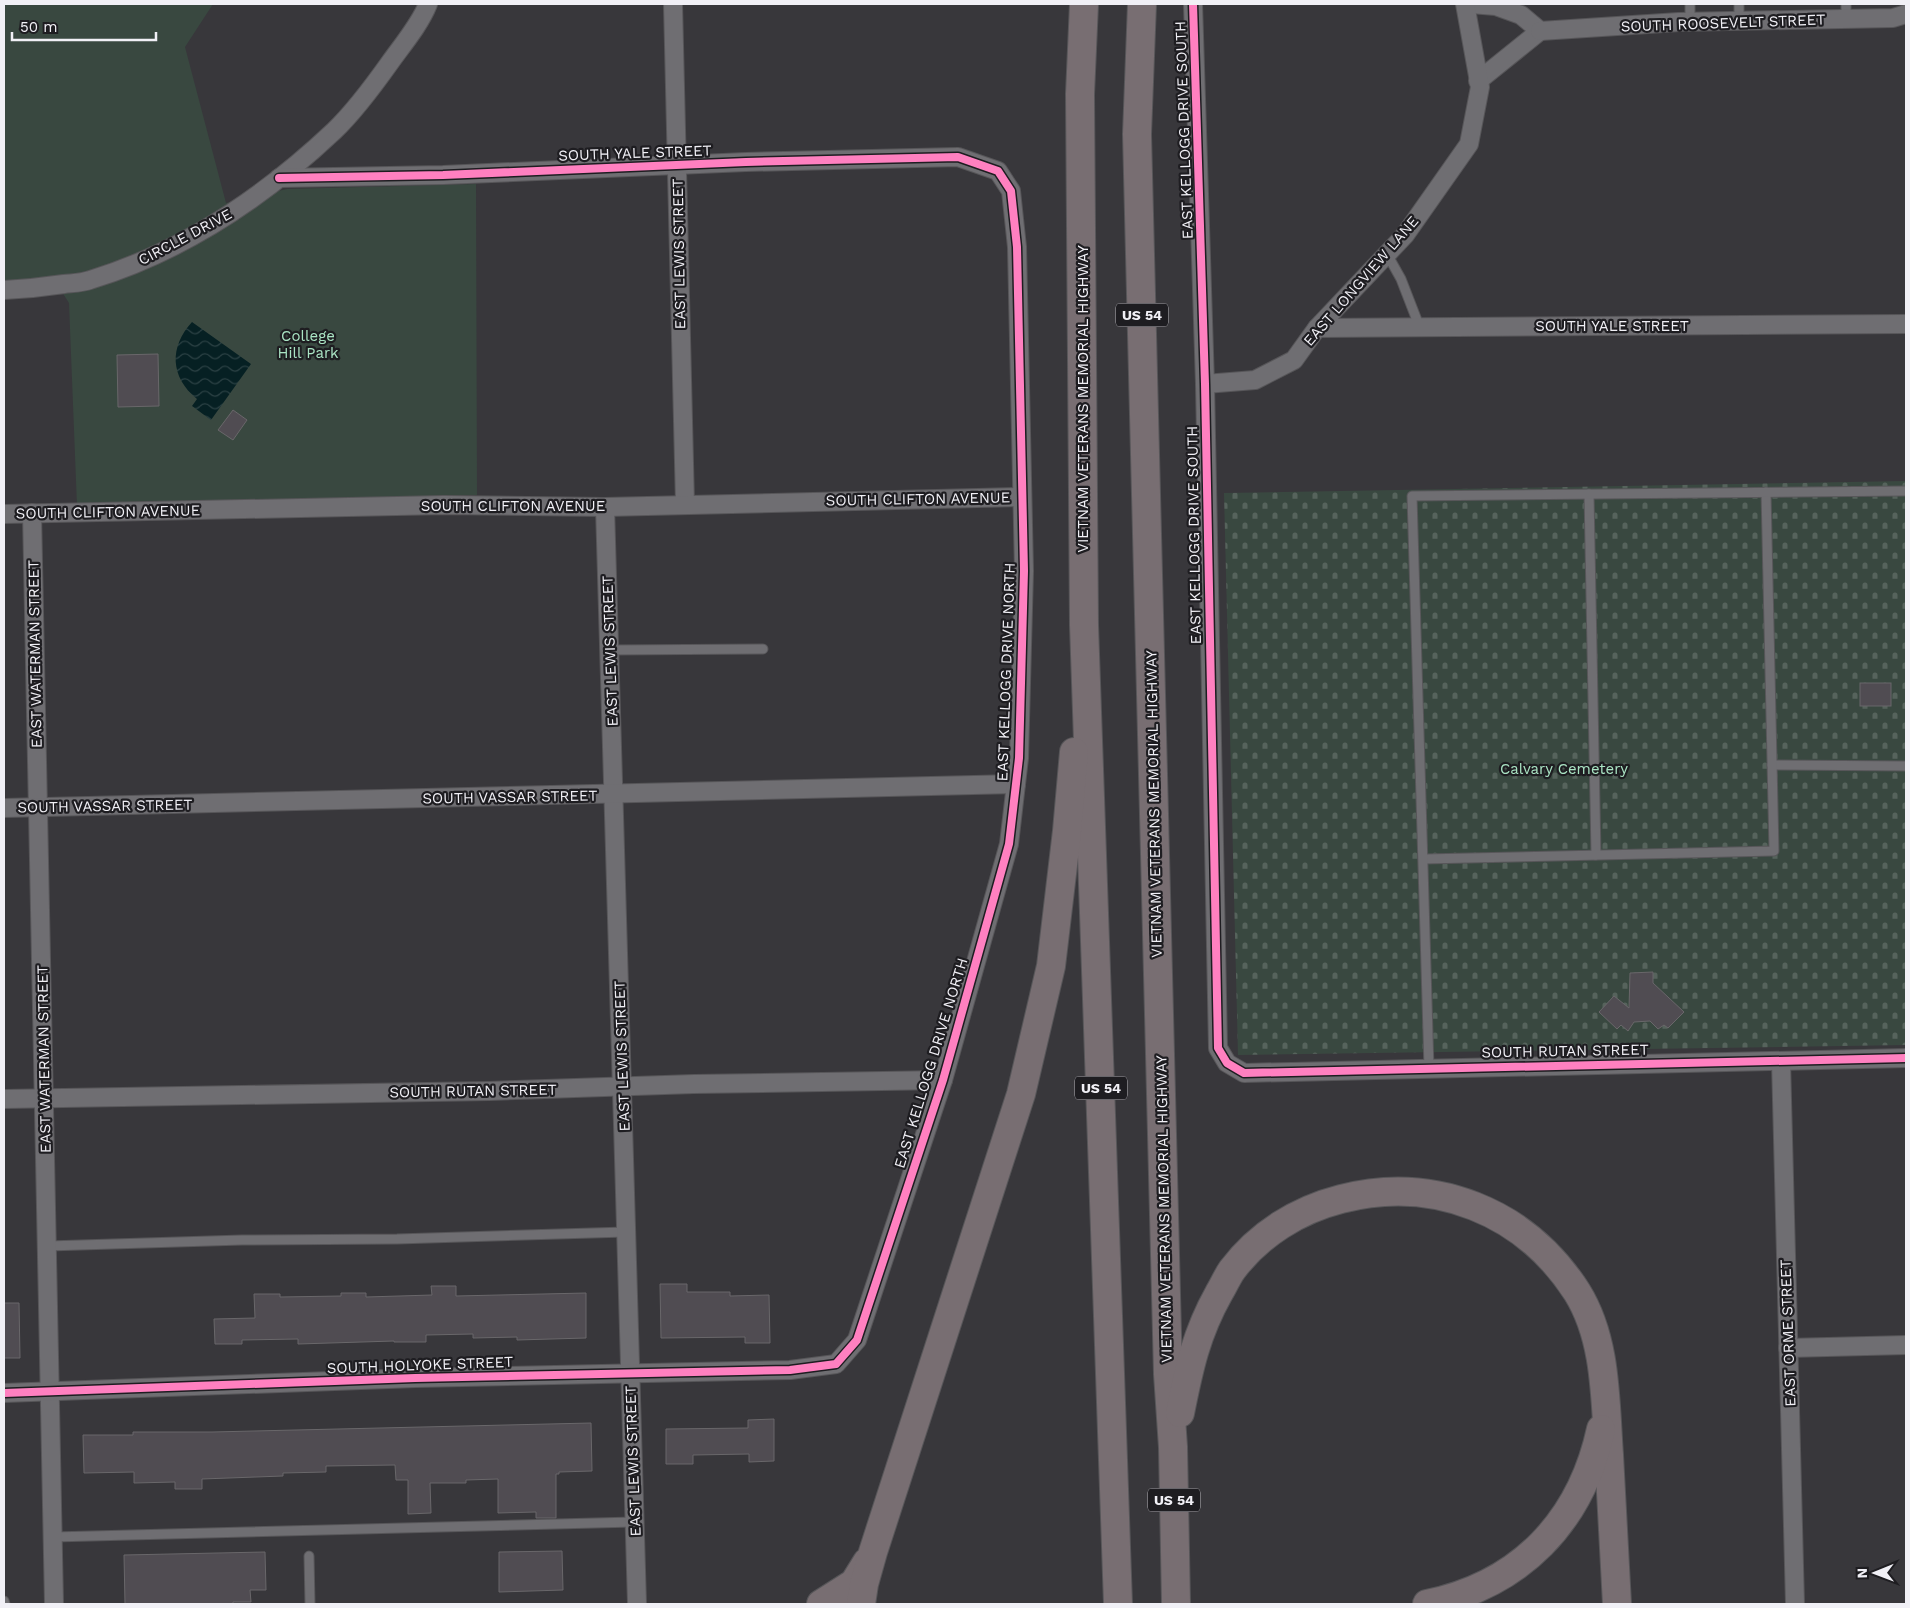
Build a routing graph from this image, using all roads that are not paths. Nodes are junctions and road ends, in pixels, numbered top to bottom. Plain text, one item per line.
1 (428, 4) edge
2 (673, 4) edge
3 (1084, 4) edge
4 (1142, 4) edge
5 (1193, 4) edge
6 (1465, 4) edge
7 (1470, 4) edge
8 (1690, 4) edge
9 (1846, 11) edge
10 (1902, 11) edge
11 (1739, 12) edge
12 (1690, 22) junction
13 (1540, 31) junction
14 (1478, 81) junction
15 (677, 165) junction
16 (990, 169) joint
17 (279, 178) junction
18 (1387, 254) junction
19 (4, 290) edge
20 (1906, 324) edge
21 (1317, 328) junction
22 (1420, 328) junction
23 (1205, 384) junction
24 (1906, 491) edge
25 (1766, 492) junction
26 (1589, 494) junction
27 (1022, 497) junction
28 (685, 504) junction
29 (605, 507) junction
30 (32, 513) junction
31 (4, 514) edge
32 (1084, 626) junction
33 (763, 648) dead end
34 (610, 650) junction
35 (1772, 765) junction
36 (1906, 766) edge
37 (1016, 784) junction
38 (614, 794) junction
39 (4, 808) edge
40 (38, 808) junction
41 (1596, 855) junction
42 (1424, 860) junction
43 (1906, 1058) edge
44 (1781, 1061) junction
45 (1227, 1063) joint
46 (1429, 1068) junction
47 (943, 1080) junction
48 (623, 1086) junction
49 (44, 1098) junction
50 (4, 1099) edge
51 (626, 1232) junction
52 (48, 1246) junction
53 (1906, 1345) edge
54 (1788, 1348) junction
55 (836, 1364) joint
56 (630, 1374) junction
57 (51, 1391) junction
58 (4, 1393) edge
59 (1605, 1398) junction
60 (1173, 1448) junction
61 (634, 1522) junction
62 (53, 1537) junction
63 (873, 1552) junction
64 (309, 1556) dead end
65 (54, 1604) edge
66 (310, 1604) edge
67 (637, 1604) edge
68 (821, 1604) edge
69 (861, 1604) edge
70 (1118, 1604) edge
71 (1176, 1604) edge
72 (1427, 1604) edge
73 (1617, 1604) edge
74 (1795, 1604) edge

1 - 17 street, CIRCLE DRIVE
2 - 15 street, EAST LEWIS STREET
3 - 32 highway, VIETNAM VETERANS MEMORIAL HIGHWAY / US 54
4 - 60 highway, VIETNAM VETERANS MEMORIAL HIGHWAY / US 54
5 - 23 street, EAST KELLOGG DRIVE SOUTH
6 - 14 street, EAST LONGVIEW LANE
7 - 13 street
8 - 12 lane
9 - 10 street, SOUTH ROOSEVELT STREET
9 - 11 street, SOUTH ROOSEVELT STREET
11 - 12 street, SOUTH ROOSEVELT STREET
12 - 13 street, SOUTH ROOSEVELT STREET
13 - 14 street
14 - 18 street, EAST LONGVIEW LANE
15 - 16 street, SOUTH YALE STREET
15 - 17 street, SOUTH YALE STREET
15 - 28 street, EAST LEWIS STREET
16 - 27 street, EAST KELLOGG DRIVE NORTH
17 - 19 street, CIRCLE DRIVE
18 - 21 street, EAST LONGVIEW LANE
18 - 22 lane
20 - 22 street, SOUTH YALE STREET
21 - 22 street, SOUTH YALE STREET
21 - 23 street, EAST LONGVIEW LANE
23 - 45 street, EAST KELLOGG DRIVE SOUTH
24 - 25 lane
25 - 26 lane
25 - 35 lane
26 - 41 lane
26 - 42 lane
27 - 28 street, SOUTH CLIFTON AVENUE
27 - 37 street, EAST KELLOGG DRIVE NORTH
28 - 29 street, SOUTH CLIFTON AVENUE
29 - 30 street, SOUTH CLIFTON AVENUE
29 - 34 street, EAST LEWIS STREET
30 - 31 street, SOUTH CLIFTON AVENUE
30 - 40 street, EAST WATERMAN STREET
32 - 63 highway
32 - 70 highway, VIETNAM VETERANS MEMORIAL HIGHWAY / US 54
33 - 34 lane
34 - 38 street, EAST LEWIS STREET
35 - 36 lane
35 - 41 lane
37 - 38 street, SOUTH VASSAR STREET
37 - 47 street, EAST KELLOGG DRIVE NORTH
38 - 40 street, SOUTH VASSAR STREET
38 - 48 street, EAST LEWIS STREET
39 - 40 street, SOUTH VASSAR STREET
40 - 49 street, EAST WATERMAN STREET
41 - 42 lane
42 - 46 lane
43 - 44 street, SOUTH RUTAN STREET
44 - 46 street, SOUTH RUTAN STREET
44 - 54 street, EAST ORME STREET
45 - 46 street, SOUTH RUTAN STREET
47 - 48 street, SOUTH RUTAN STREET
47 - 55 street, EAST KELLOGG DRIVE NORTH
48 - 49 street, SOUTH RUTAN STREET
48 - 51 street, EAST LEWIS STREET
49 - 50 street, SOUTH RUTAN STREET
49 - 52 street, EAST WATERMAN STREET
51 - 52 lane
51 - 56 street, EAST LEWIS STREET
52 - 57 street, EAST WATERMAN STREET
53 - 54 street
54 - 74 street, EAST ORME STREET
55 - 56 street, SOUTH HOLYOKE STREET
56 - 57 street, SOUTH HOLYOKE STREET
56 - 61 street, EAST LEWIS STREET
57 - 58 street, SOUTH HOLYOKE STREET
57 - 62 street, EAST WATERMAN STREET
59 - 60 highway
59 - 72 highway
59 - 73 highway
60 - 71 highway, VIETNAM VETERANS MEMORIAL HIGHWAY / US 54
61 - 62 lane
61 - 67 street, EAST LEWIS STREET
62 - 65 street, EAST WATERMAN STREET
63 - 68 highway
63 - 69 highway
64 - 66 lane

